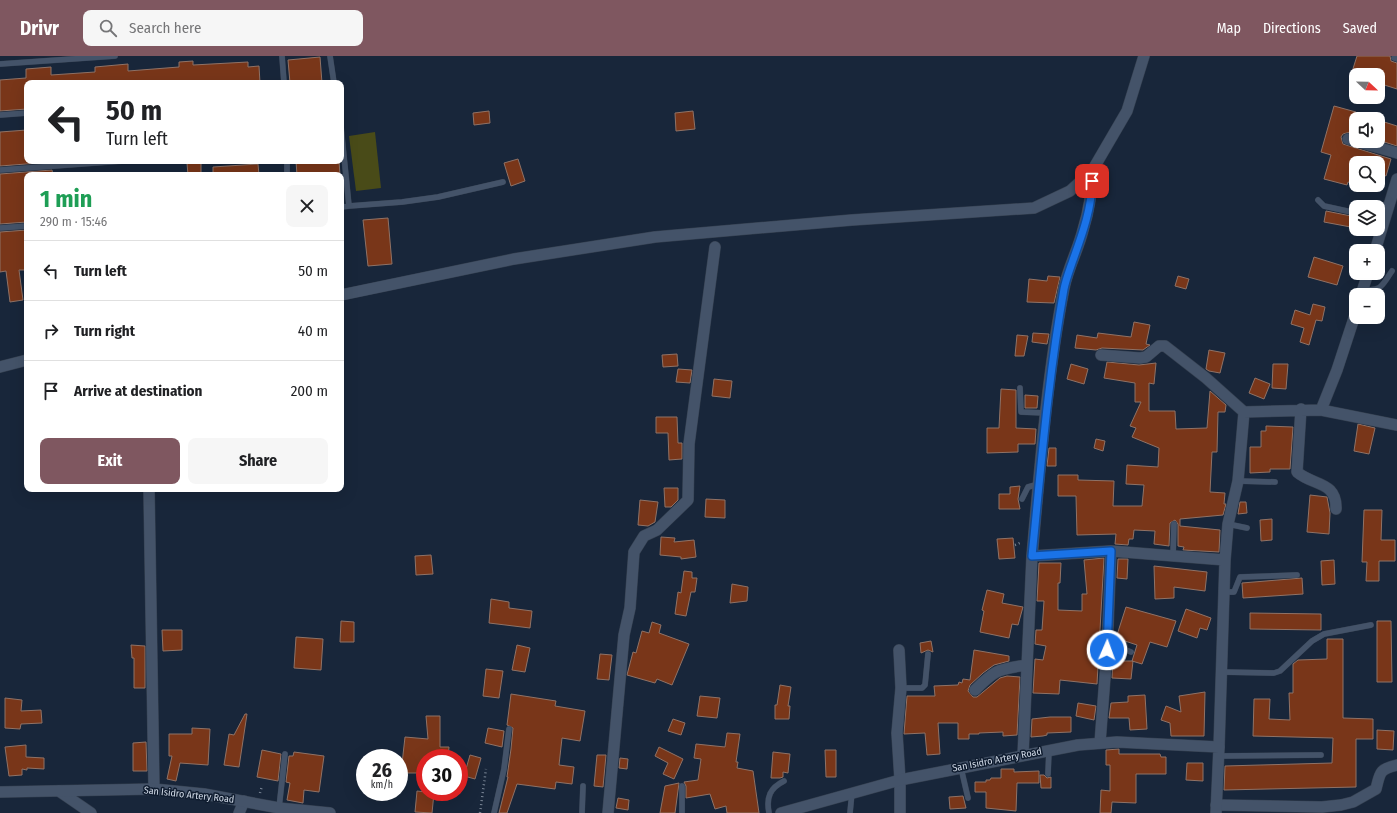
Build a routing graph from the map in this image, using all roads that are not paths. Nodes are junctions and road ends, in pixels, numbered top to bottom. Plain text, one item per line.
1 (115, 56) edge
2 (282, 56) edge
3 (330, 56) edge
4 (1144, 56) edge
5 (0, 64) edge
6 (284, 80) edge
7 (334, 80) edge
8 (24, 113) edge
9 (0, 115) edge
10 (1348, 139) dead end
11 (1397, 153) edge
12 (344, 157) edge
13 (81, 164) edge
14 (0, 170) edge
15 (1092, 170) junction
16 (1397, 179) edge
17 (503, 182) dead end
18 (1318, 200) dead end
19 (349, 206) junction
20 (344, 207) edge
21 (1385, 209) edge
22 (1349, 211) edge
23 (24, 226) edge
24 (0, 228) edge
25 (715, 247) dead end
26 (1392, 271) dead end
27 (1381, 288) edge
28 (344, 293) edge
29 (1352, 324) edge
30 (1101, 355) dead end
31 (24, 361) edge
32 (0, 367) edge
33 (1020, 388) dead end
34 (1301, 409) junction
35 (1321, 410) junction
36 (1244, 412) junction
37 (1046, 413) junction
38 (1397, 425) edge
39 (1238, 481) junction
40 (1275, 482) dead end
41 (1039, 484) junction
42 (149, 492) edge
43 (1022, 499) dead end
44 (1336, 509) dead end
45 (1174, 524) dead end
46 (1228, 524) junction
47 (1247, 528) dead end
48 (1111, 551) junction
49 (1032, 556) junction
50 (1173, 556) junction
51 (1225, 560) junction
52 (1298, 575) dead end
53 (1224, 592) junction
54 (1371, 625) dead end
55 (899, 650) dead end
56 (1107, 650) junction
57 (1132, 652) dead end
58 (928, 654) dead end
59 (1026, 665) junction
60 (1221, 672) junction
61 (901, 688) junction
62 (975, 690) dead end
63 (509, 729) dead end
64 (1100, 743) junction
65 (1048, 750) junction
66 (1218, 751) junction
67 (285, 754) dead end
68 (1321, 754) dead end
69 (1023, 755) junction
70 (1397, 765) edge
71 (961, 768) junction
72 (1048, 774) dead end
73 (900, 780) junction
74 (784, 781) dead end
75 (583, 786) dead end
76 (682, 786) dead end
77 (154, 789) junction
78 (60, 791) junction
79 (0, 792) edge
80 (852, 792) junction
81 (968, 798) dead end
82 (244, 801) junction
83 (279, 808) junction
84 (804, 809) edge
85 (1216, 809) edge
86 (91, 813) edge
87 (239, 813) edge
88 (330, 813) edge
89 (494, 813) edge
90 (582, 813) edge
91 (608, 813) edge
92 (682, 813) edge
93 (769, 813) edge
94 (781, 813) edge
95 (850, 813) edge
96 (900, 813) edge

1 - 5 lane
2 - 6 lane
3 - 7 lane
4 - 15 street
8 - 9 lane
10 - 11 street
12 - 19 lane
13 - 14 lane
15 - 28 street
15 - 37 street
16 - 21 street
17 - 19 lane
18 - 22 lane
19 - 20 lane
23 - 24 lane
25 - 91 street
26 - 27 lane
29 - 35 street
30 - 36 street
31 - 32 street
33 - 37 lane
34 - 35 street
34 - 36 street
34 - 44 street
35 - 38 street
36 - 39 street
37 - 41 street
39 - 40 lane
39 - 46 street
41 - 43 lane
41 - 49 street
42 - 77 street
45 - 50 lane
46 - 47 lane
46 - 51 street
48 - 49 street
48 - 50 street
48 - 56 street
49 - 59 street
50 - 51 street
51 - 53 street
52 - 53 lane
53 - 60 street
54 - 60 lane
55 - 61 street
56 - 57 lane
56 - 64 street
58 - 61 lane
59 - 62 street
59 - 69 street
60 - 66 street
61 - 73 street
63 - 89 lane
64 - 65 street, San Isidro Artery Road
64 - 66 street, San Isidro Artery Road
65 - 69 street, San Isidro Artery Road
65 - 72 lane
66 - 68 lane
66 - 85 street
67 - 83 lane
69 - 71 street, San Isidro Artery Road
70 - 85 street
71 - 73 street, San Isidro Artery Road
71 - 81 lane
73 - 80 street, San Isidro Artery Road
73 - 96 street
74 - 93 lane
75 - 90 lane
76 - 92 lane
77 - 78 street, San Isidro Artery Road
77 - 82 street, San Isidro Artery Road
78 - 79 street, San Isidro Artery Road
78 - 86 street
80 - 84 street, San Isidro Artery Road
80 - 95 lane
82 - 83 street, San Isidro Artery Road
82 - 87 street
83 - 88 street, San Isidro Artery Road
84 - 94 street, San Isidro Artery Road

